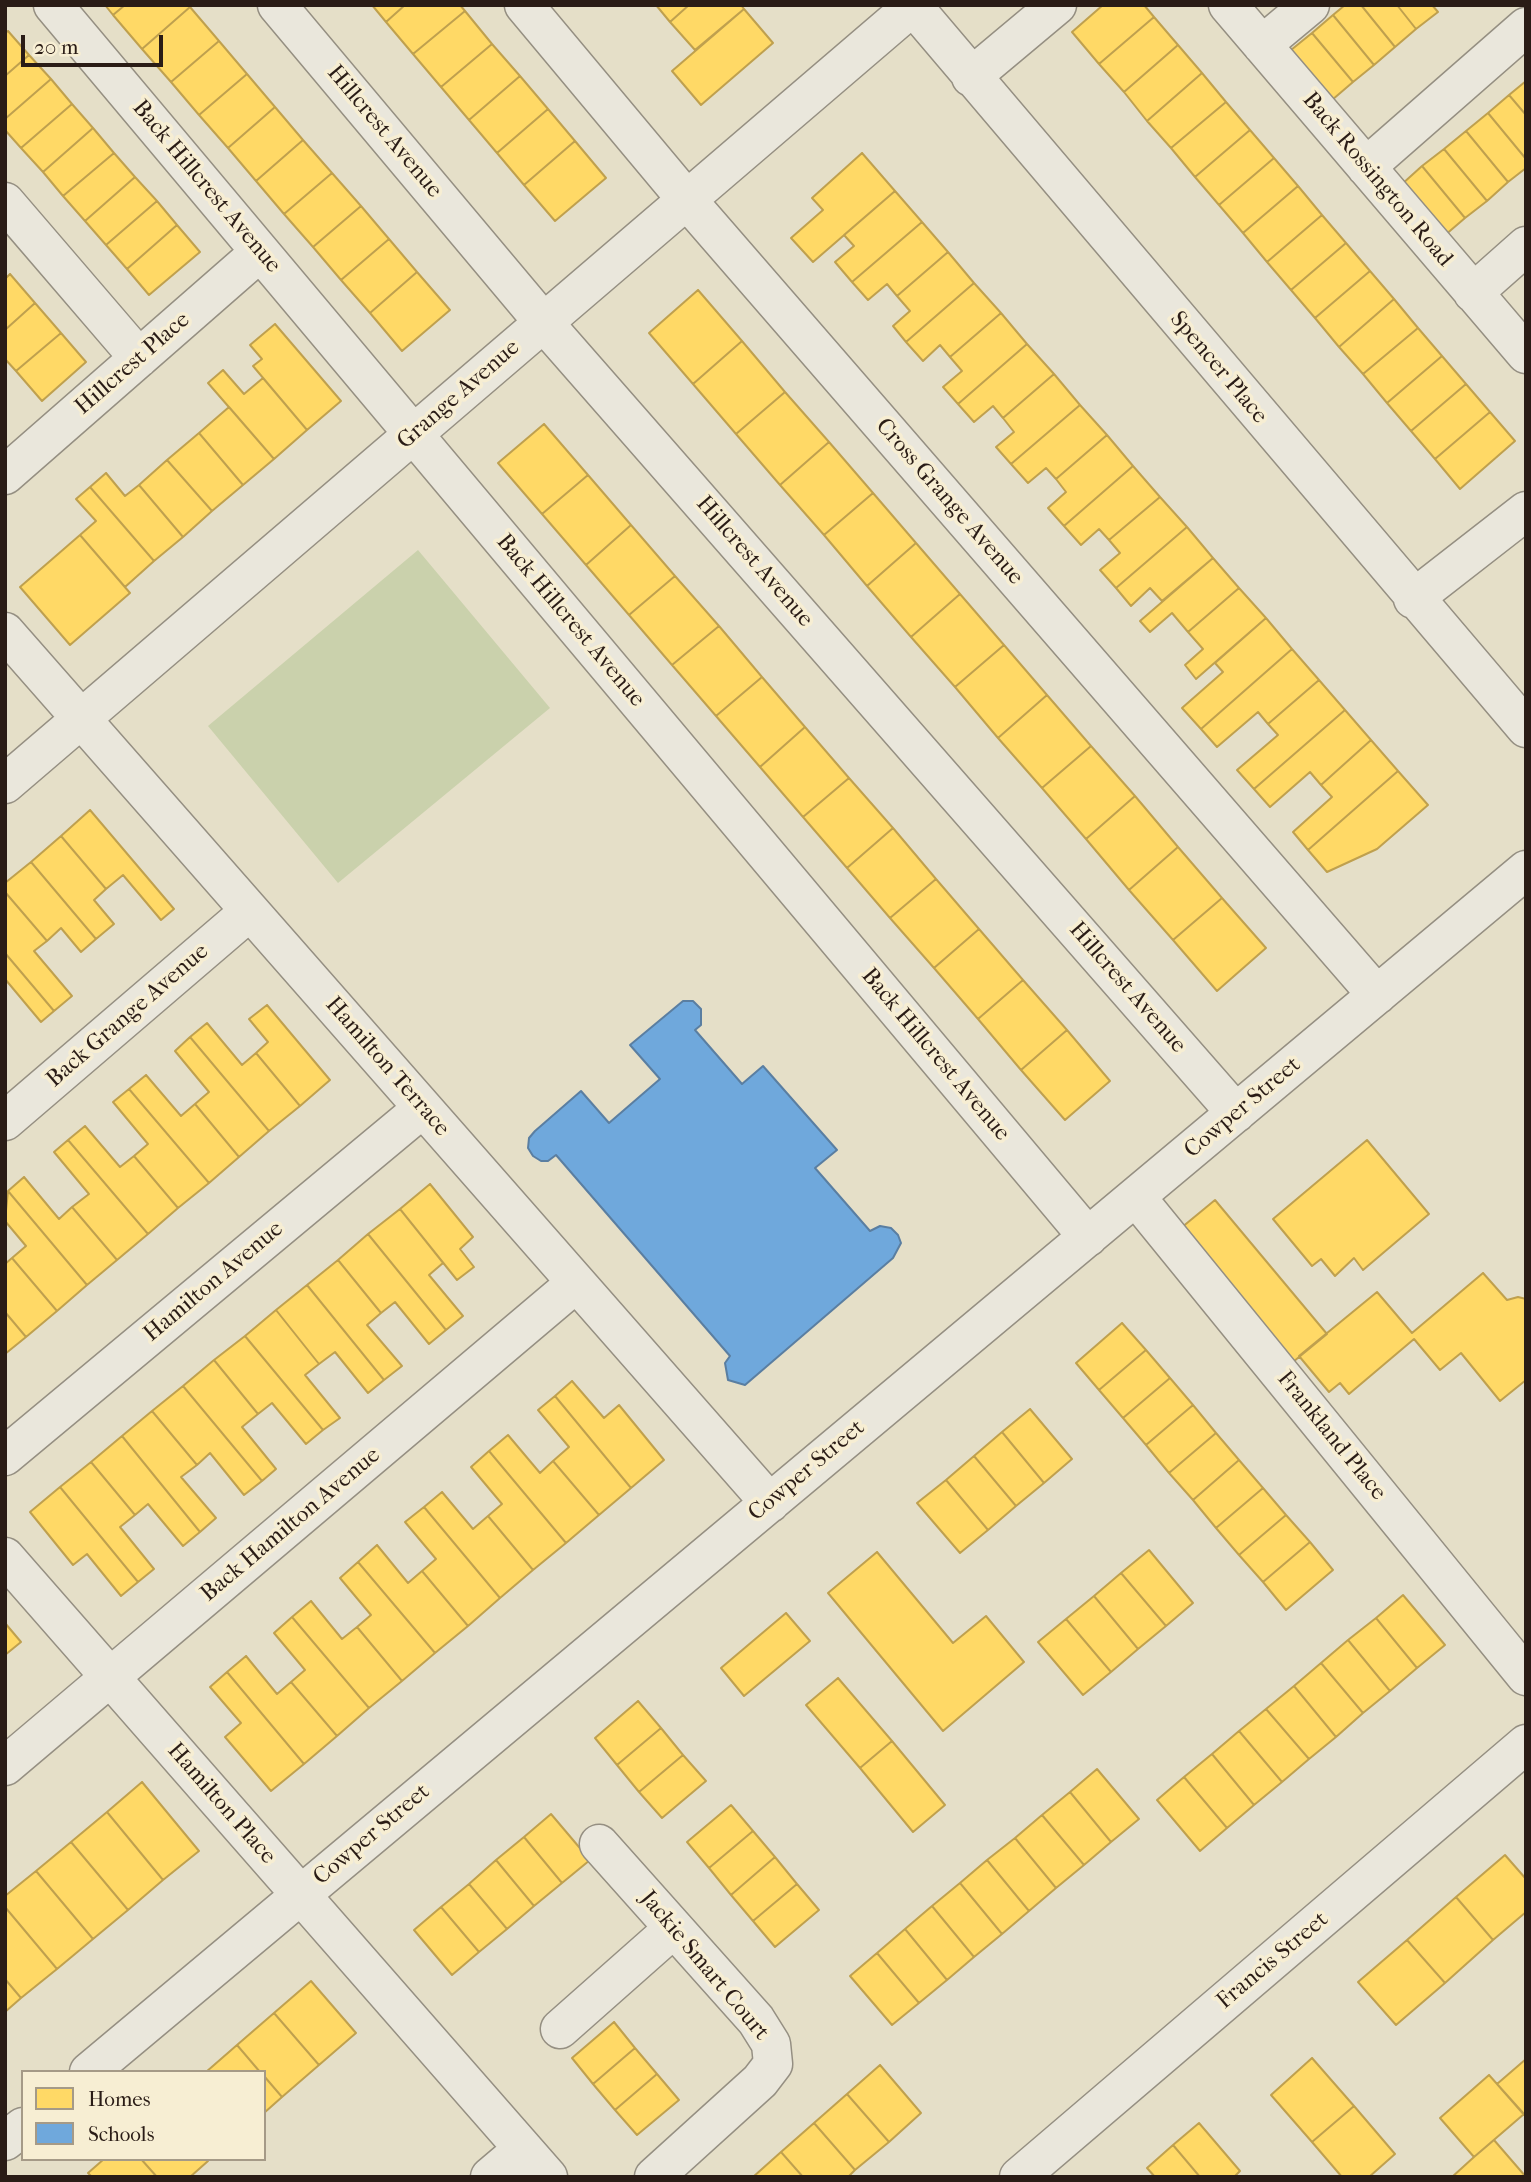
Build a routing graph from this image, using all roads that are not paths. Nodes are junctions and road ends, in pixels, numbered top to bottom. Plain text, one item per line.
1 (53, 5) edge
2 (277, 5) edge
3 (524, 5) edge
4 (1057, 5) edge
5 (1228, 5) edge
6 (1310, 5) edge
7 (913, 6) edge
8 (1526, 27) edge
9 (1262, 45) junction
10 (971, 77) junction
11 (1366, 167) junction
12 (687, 200) junction
13 (5, 202) edge
14 (1526, 246) edge
15 (260, 252) junction
16 (1473, 293) junction
17 (544, 323) junction
18 (1526, 354) edge
19 (139, 358) junction
20 (413, 434) junction
21 (12, 455) edge
22 (1526, 510) edge
23 (1413, 599) junction
24 (5, 632) edge
25 (81, 719) junction
26 (1526, 728) edge
27 (5, 784) edge
28 (1526, 870) edge
29 (250, 911) junction
30 (1377, 995) junction
31 (423, 1108) junction
32 (1237, 1112) junction
33 (5, 1121) edge
34 (1136, 1197) junction
35 (1088, 1237) junction
36 (576, 1283) junction
37 (5, 1456) edge
38 (769, 1503) junction
39 (5, 1557) edge
40 (1526, 1676) edge
41 (110, 1677) junction
42 (1526, 1744) edge
43 (5, 1766) edge
44 (599, 1844) dead end
45 (300, 1895) junction
46 (673, 1929) junction
47 (560, 2029) dead end
48 (91, 2070) edge
49 (21, 2129) edge
50 (5, 2141) edge
51 (523, 2149) junction
52 (490, 2177) edge
53 (548, 2177) edge
54 (654, 2177) edge
55 (1019, 2177) edge

1 - 15 street, Back Hillcrest Avenue
2 - 17 street, Hillcrest Avenue
3 - 12 street, Cross Grange Avenue
4 - 10 street
5 - 9 street, Back Rossington Road
6 - 9 street
7 - 10 street, Spencer Place
7 - 12 street, Grange Avenue
8 - 11 street
9 - 11 street, Back Rossington Road
10 - 23 street, Spencer Place
11 - 16 street, Back Rossington Road
12 - 17 street, Grange Avenue
12 - 30 street, Cross Grange Avenue
13 - 19 street
14 - 16 street
15 - 19 street, Hillcrest Place
15 - 20 street, Back Hillcrest Avenue
16 - 18 street, Back Rossington Road
17 - 20 street, Grange Avenue
17 - 32 street, Hillcrest Avenue
19 - 21 street, Hillcrest Place
20 - 25 street, Grange Avenue
20 - 35 street, Back Hillcrest Avenue
22 - 23 street
23 - 26 street, Spencer Place
24 - 25 street, Hamilton Terrace
25 - 27 street, Grange Avenue
25 - 29 street, Hamilton Terrace
28 - 30 street, Cowper Street
29 - 31 street, Hamilton Terrace
29 - 33 street, Back Grange Avenue
30 - 32 street, Cowper Street
31 - 36 street, Hamilton Terrace
31 - 37 street, Hamilton Avenue
32 - 34 street, Cowper Street
34 - 35 street, Cowper Street
34 - 40 street, Frankland Place
35 - 38 street, Cowper Street
36 - 38 street, Hamilton Terrace
36 - 41 street, Back Hamilton Avenue
38 - 45 street, Cowper Street
39 - 41 street, Hamilton Place
41 - 43 street, Back Hamilton Avenue
41 - 45 street, Hamilton Place
42 - 55 street, Francis Street
44 - 46 street, Jackie Smart Court
45 - 48 street, Cowper Street
45 - 51 street, Hamilton Place
46 - 47 street
46 - 54 street, Jackie Smart Court
49 - 50 street
51 - 52 street
51 - 53 street, Hamilton Place

